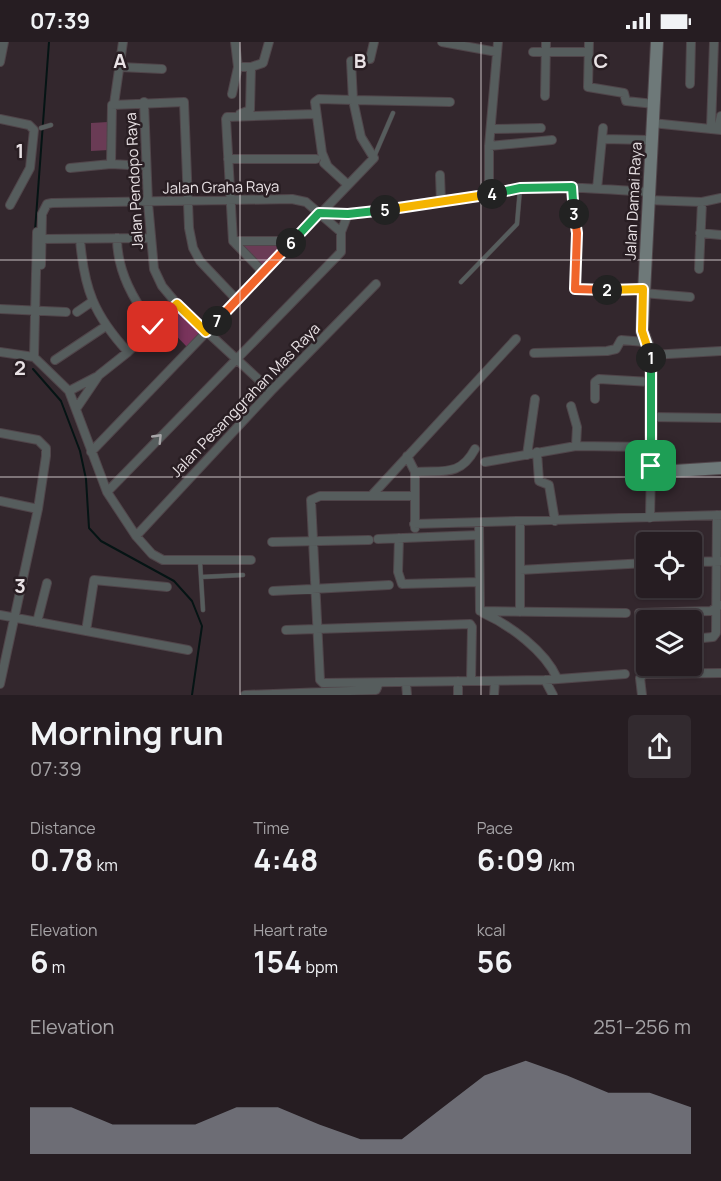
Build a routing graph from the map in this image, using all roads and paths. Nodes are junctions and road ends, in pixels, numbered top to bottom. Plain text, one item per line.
1 (4, 42) edge
2 (123, 42) edge
3 (235, 42) edge
4 (269, 42) edge
5 (374, 42) edge
6 (442, 42) edge
7 (498, 42) edge
8 (546, 42) edge
9 (589, 42) edge
10 (657, 42) edge
11 (691, 42) edge
12 (714, 42) edge
13 (454, 43) edge
14 (497, 52) junction
15 (534, 52) dead end
16 (546, 52) junction
17 (588, 52) junction
18 (0, 62) edge
19 (238, 67) junction
20 (120, 68) junction
21 (251, 68) junction
22 (162, 69) dead end
23 (690, 84) dead end
24 (717, 89) edge
25 (232, 94) dead end
26 (545, 96) dead end
27 (353, 100) junction
28 (144, 102) junction
29 (450, 102) dead end
30 (114, 104) junction
31 (654, 104) junction
32 (393, 113) dead end
33 (315, 114) junction
34 (721, 116) edge
35 (228, 117) junction
36 (0, 119) edge
37 (652, 123) junction
38 (541, 128) dead end
39 (603, 128) dead end
40 (492, 129) junction
41 (717, 129) edge
42 (602, 139) junction
43 (552, 140) dead end
44 (651, 140) junction
45 (489, 146) junction
46 (319, 156) junction
47 (374, 158) junction
48 (228, 159) junction
49 (111, 165) junction
50 (146, 166) junction
51 (70, 168) dead end
52 (440, 175) dead end
53 (347, 184) junction
54 (572, 187) junction
55 (520, 188) junction
56 (597, 189) junction
57 (489, 194) junction
58 (647, 196) junction
59 (721, 198) edge
60 (229, 200) junction
61 (188, 201) junction
62 (148, 202) junction
63 (441, 202) junction
64 (702, 202) junction
65 (10, 205) dead end
66 (319, 213) junction
67 (348, 214) junction
68 (37, 225) dead end
69 (341, 232) junction
70 (700, 233) junction
71 (721, 235) edge
72 (117, 238) junction
73 (150, 238) junction
74 (42, 239) junction
75 (80, 239) junction
76 (233, 241) junction
77 (292, 241) junction
78 (41, 265) dead end
79 (699, 269) dead end
80 (263, 272) junction
81 (461, 282) dead end
82 (376, 284) dead end
83 (643, 291) junction
84 (690, 297) dead end
85 (237, 300) junction
86 (93, 301) junction
87 (177, 304) junction
88 (0, 309) edge
89 (34, 312) junction
90 (66, 312) dead end
91 (77, 312) dead end
92 (106, 326) junction
93 (153, 327) junction
94 (206, 332) junction
95 (516, 339) dead end
96 (645, 342) junction
97 (721, 351) edge
98 (0, 352) edge
99 (128, 352) junction
100 (534, 353) dead end
101 (651, 355) junction
102 (34, 357) junction
103 (235, 358) junction
104 (56, 360) dead end
105 (99, 375) junction
106 (651, 382) junction
107 (69, 391) junction
108 (271, 391) junction
109 (535, 399) dead end
110 (595, 399) dead end
111 (571, 406) dead end
112 (76, 409) junction
113 (650, 417) junction
114 (721, 418) edge
115 (0, 433) edge
116 (576, 446) junction
117 (650, 447) junction
118 (475, 448) dead end
119 (91, 452) junction
120 (537, 452) junction
121 (527, 455) junction
122 (407, 456) junction
123 (485, 462) dead end
124 (651, 466) junction
125 (721, 468) edge
126 (415, 472) junction
127 (107, 492) junction
128 (372, 495) junction
129 (414, 495) junction
130 (0, 501) edge
131 (38, 509) junction
132 (719, 515) edge
133 (650, 518) junction
134 (555, 521) junction
135 (520, 522) junction
136 (479, 523) junction
137 (414, 524) junction
138 (479, 535) junction
139 (136, 536) junction
140 (415, 537) junction
141 (399, 538) junction
142 (272, 542) dead end
143 (313, 543) junction
144 (251, 560) dead end
145 (719, 561) edge
146 (200, 562) junction
147 (702, 562) edge
148 (636, 563) edge
149 (520, 570) junction
150 (201, 574) junction
151 (243, 575) dead end
152 (479, 582) junction
153 (46, 583) dead end
154 (389, 585) dead end
155 (167, 587) dead end
156 (316, 587) junction
157 (273, 591) dead end
158 (719, 605) edge
159 (203, 610) dead end
160 (480, 611) junction
161 (702, 611) edge
162 (520, 612) junction
163 (626, 613) dead end
164 (0, 615) edge
165 (14, 618) junction
166 (37, 622) junction
167 (317, 629) junction
168 (286, 630) dead end
169 (86, 632) junction
170 (702, 637) edge
171 (188, 650) dead end
172 (702, 672) edge
173 (721, 673) edge
174 (625, 674) dead end
175 (642, 676) edge
176 (557, 678) junction
177 (545, 680) junction
178 (458, 681) junction
179 (471, 681) junction
180 (495, 681) junction
181 (379, 683) junction
182 (406, 683) junction
183 (0, 684) edge
184 (324, 694) edge
185 (355, 694) edge
186 (245, 695) edge
187 (287, 695) edge
188 (406, 695) edge
189 (458, 695) edge
190 (494, 695) edge
191 (553, 695) edge
192 (642, 695) edge

1 - 18 street
2 - 20 street
3 - 19 street
4 - 21 street
5 - 27 street
6 - 13 street
7 - 14 street
8 - 16 street
9 - 17 street
10 - 31 street, Jalan Damai Raya
11 - 23 street
12 - 24 street
13 - 14 street
14 - 40 street
15 - 16 street
16 - 17 street
16 - 26 street
17 - 31 street
19 - 21 street
19 - 25 street
20 - 22 street
20 - 30 street
21 - 35 street
24 - 41 street
27 - 29 street
27 - 33 street
27 - 47 street
28 - 30 street
28 - 50 street, Jalan Pendopo Raya
28 - 61 street
30 - 49 street
31 - 37 street, Jalan Damai Raya
32 - 47 lane
33 - 35 street
33 - 46 street
34 - 41 street
35 - 48 street
36 - 65 street
37 - 41 street
37 - 44 street, Jalan Damai Raya
38 - 40 street
39 - 42 street
40 - 45 street
42 - 44 street
42 - 56 street
43 - 45 street
44 - 58 street, Jalan Damai Raya
45 - 57 street
46 - 48 street
46 - 53 street
47 - 53 street
48 - 60 street
49 - 50 street
49 - 51 street
50 - 62 street, Jalan Pendopo Raya
52 - 63 street
53 - 66 street
54 - 55 street
54 - 56 street
54 - 83 street
55 - 57 street
55 - 81 lane
56 - 58 street
57 - 63 street
58 - 64 street
58 - 83 street, Jalan Damai Raya
59 - 64 street
60 - 61 street, Jalan Graha Raya
60 - 66 street, Jalan Graha Raya
60 - 76 street
61 - 62 street, Jalan Graha Raya
61 - 85 street
62 - 73 street, Jalan Pendopo Raya
62 - 74 street, Jalan Graha Raya
63 - 67 street
64 - 70 street
66 - 67 street
66 - 69 street
66 - 77 street
67 - 69 street
68 - 89 street
69 - 103 street
70 - 71 street
70 - 79 street
72 - 73 street
72 - 75 street
72 - 93 street
73 - 87 street, Jalan Pendopo Raya
74 - 75 street
74 - 78 street
75 - 86 street
76 - 77 street
76 - 80 street
77 - 80 street
80 - 85 street
82 - 108 street, Jalan Pesanggrahan Mas Raya
83 - 84 street
83 - 96 street, Jalan Damai Raya
85 - 94 street
86 - 91 street
86 - 92 street
87 - 93 street
87 - 94 street, Jalan Pendopo Raya
88 - 89 street
89 - 90 street
89 - 102 street
92 - 99 street
92 - 104 street
93 - 99 street
94 - 103 street, Jalan Pendopo Raya
94 - 119 street
95 - 122 street
96 - 100 street
96 - 101 street, Jalan Damai Raya
97 - 101 street
98 - 102 street
99 - 105 street
101 - 106 street, Jalan Damai Raya
102 - 107 street
103 - 108 street, Jalan Pendopo Raya
127 -> 103 street
105 - 107 street
105 - 112 street
106 - 110 street
106 - 113 street, Jalan Damai Raya
107 - 112 street
108 - 139 street, Jalan Pesanggrahan Mas Raya
109 - 121 street
111 - 116 street
112 - 119 street
113 - 114 street
113 - 117 street, Jalan Damai Raya
115 - 131 street
116 - 117 street
116 - 120 street
117 - 124 street, Jalan Damai Raya
118 - 126 street
119 - 127 street
120 - 121 street
120 - 134 street
121 - 123 street
122 - 126 street
122 - 128 street
124 - 125 street
124 - 133 street
126 - 129 street
127 - 139 street
128 - 129 street
128 - 143 street
129 - 137 street
130 - 131 street
131 - 165 street
132 - 133 street
132 - 145 street
133 - 134 street
134 - 135 street
135 - 136 street
135 - 149 street
136 - 137 street
136 - 138 street
137 - 140 street
138 - 140 street
138 - 152 street
139 - 146 street
140 - 141 street
141 - 143 street
141 - 152 street
142 - 143 street
143 - 156 street
144 - 146 street
145 - 147 street
145 - 158 street
146 - 150 lane
148 - 149 street
149 - 162 street
150 - 151 lane
150 - 159 lane
152 - 160 street
153 - 166 street
154 - 156 street
155 - 169 street
156 - 157 street
156 - 167 street
158 - 161 street
158 - 170 street
160 - 162 street
160 - 176 street
162 - 163 street
164 - 165 street
165 - 166 street
165 - 183 street
166 - 169 street
167 - 168 street
167 - 179 street
167 - 181 street
169 - 171 street
172 - 173 street
174 - 176 street
175 - 192 street
176 - 177 street
177 - 180 street
177 - 191 street
178 - 179 street
178 - 182 street
178 - 189 street
179 - 180 street
180 - 190 street
181 - 182 street
181 - 185 street
182 - 188 street
184 - 185 street
184 - 187 street
186 - 187 street

